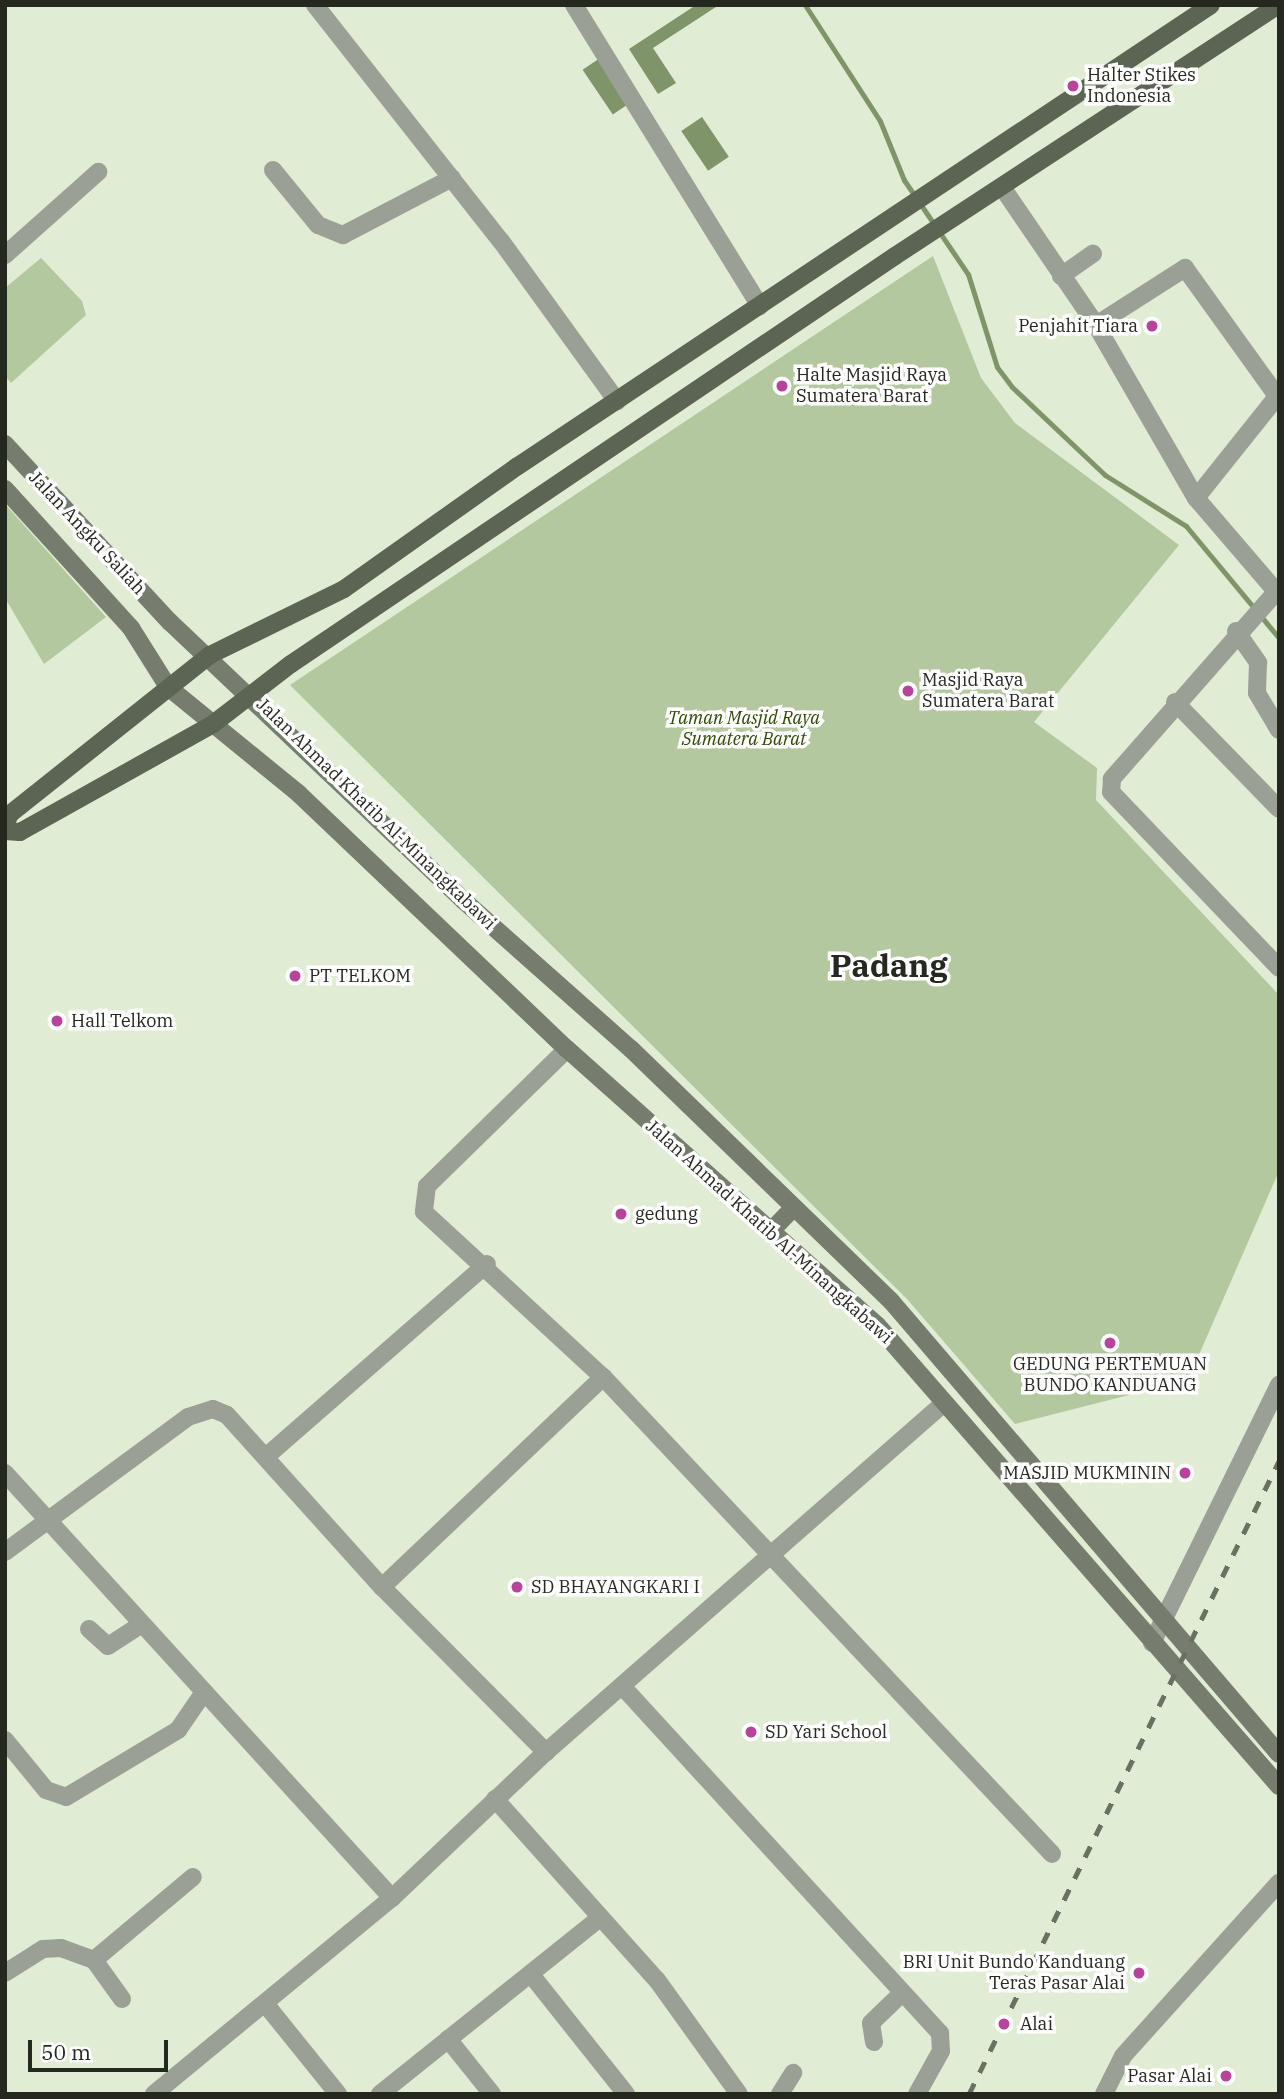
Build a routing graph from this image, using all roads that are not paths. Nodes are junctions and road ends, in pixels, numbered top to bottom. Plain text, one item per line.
1 (315, 5) edge
2 (573, 5) edge
3 (1212, 5) edge
4 (1278, 5) edge
5 (273, 170) dead end
6 (98, 172) dead end
7 (452, 178) junction
8 (1002, 187) junction
9 (1093, 254) dead end
10 (5, 255) edge
11 (1061, 276) junction
12 (760, 306) junction
13 (1096, 325) junction
14 (1278, 395) edge
15 (617, 401) junction
16 (5, 444) edge
17 (5, 489) edge
18 (1196, 498) junction
19 (1277, 593) edge
20 (1236, 631) junction
21 (210, 655) junction
22 (169, 687) junction
23 (252, 696) junction
24 (1175, 702) junction
25 (213, 723) junction
26 (1279, 730) edge
27 (1279, 809) edge
28 (5, 825) edge
29 (5, 831) edge
30 (1279, 968) edge
31 (567, 1049) junction
32 (794, 1207) junction
33 (771, 1231) junction
34 (487, 1264) junction
35 (603, 1377) junction
36 (1279, 1385) edge
37 (944, 1403) junction
38 (269, 1454) junction
39 (5, 1473) edge
40 (48, 1523) junction
41 (5, 1552) edge
42 (771, 1556) junction
43 (382, 1587) junction
44 (1162, 1623) junction
45 (142, 1624) junction
46 (89, 1629) dead end
47 (1152, 1643) junction
48 (622, 1686) junction
49 (204, 1692) junction
50 (5, 1740) edge
51 (1276, 1745) edge
52 (546, 1752) junction
53 (1279, 1787) edge
54 (495, 1799) junction
55 (1052, 1854) dead end
56 (193, 1877) dead end
57 (1279, 1883) edge
58 (392, 1898) junction
59 (597, 1920) junction
60 (94, 1960) junction
61 (5, 1973) edge
62 (533, 1977) junction
63 (900, 1995) junction
64 (122, 1999) dead end
65 (267, 2006) junction
66 (448, 2039) junction
67 (874, 2042) dead end
68 (154, 2094) edge
69 (338, 2094) edge
70 (380, 2094) edge
71 (492, 2094) edge
72 (625, 2094) edge
73 (739, 2094) edge
74 (917, 2094) edge
75 (1104, 2094) edge

1 - 7 street
2 - 12 street
3 - 12 main road
4 - 8 main road
5 - 7 street
6 - 10 street
7 - 15 street
8 - 11 street
8 - 23 main road
9 - 11 street
11 - 13 street
12 - 15 main road
13 - 14 street
13 - 18 street
14 - 18 street
15 - 21 main road
16 - 21 main road, Jalan Angku Saliah
17 - 22 main road, Jalan Angku Saliah
18 - 19 street
19 - 20 street
20 - 24 street
20 - 26 street
21 - 22 main road
21 - 23 main road, Jalan Ahmad Khatib Al-Minangkabawi
22 - 25 main road, Jalan Ahmad Khatib Al-Minangkabawi
22 - 28 main road
23 - 25 main road
23 - 32 main road, Jalan Ahmad Khatib Al-Minangkabawi
24 - 27 street
24 - 30 street
25 - 29 main road
25 - 31 main road, Jalan Ahmad Khatib Al-Minangkabawi
31 - 33 main road, Jalan Ahmad Khatib Al-Minangkabawi
31 - 34 street
32 - 33 main road
32 - 44 main road, Jalan Ahmad Khatib Al-Minangkabawi
33 - 37 main road, Jalan Ahmad Khatib Al-Minangkabawi
34 - 35 street
34 - 38 street
35 - 42 street
35 - 43 street
36 - 44 street
37 - 42 street
37 - 47 main road, Jalan Ahmad Khatib Al-Minangkabawi
38 - 40 street
38 - 43 street
39 - 40 street
40 - 41 street
40 - 45 street
42 - 48 street
42 - 55 street
43 - 52 street
44 - 47 street
44 - 51 main road, Jalan Ahmad Khatib Al-Minangkabawi
45 - 46 street
45 - 49 street
47 - 53 main road, Jalan Ahmad Khatib Al-Minangkabawi
48 - 52 street
48 - 63 street
49 - 50 street
49 - 58 street
52 - 54 street
54 - 58 street
54 - 59 street
56 - 60 street
57 - 75 street
58 - 65 street
59 - 62 street
59 - 73 street
60 - 61 street
60 - 64 street
62 - 66 street
62 - 72 street
63 - 67 street
63 - 74 street
65 - 68 street
65 - 69 street
66 - 70 street
66 - 71 street

